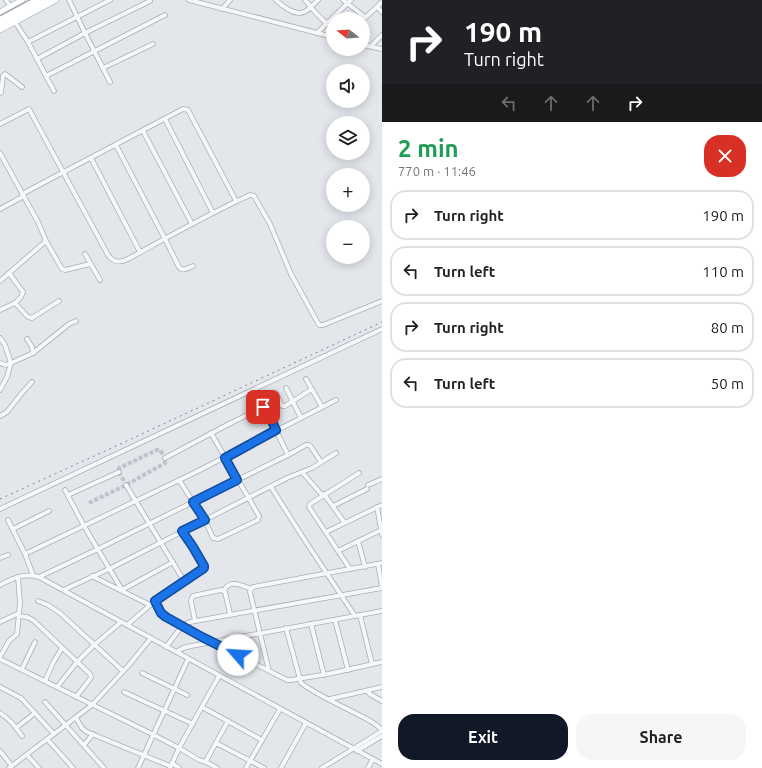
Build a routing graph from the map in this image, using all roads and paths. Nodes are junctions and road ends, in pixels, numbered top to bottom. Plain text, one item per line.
1 (6, 0) edge
2 (22, 0) edge
3 (37, 0) edge
4 (47, 0) edge
5 (56, 0) edge
6 (69, 0) edge
7 (110, 0) edge
8 (189, 0) edge
9 (230, 0) edge
10 (276, 0) edge
11 (305, 0) edge
12 (318, 0) edge
13 (343, 0) edge
14 (150, 1) dead end
15 (349, 2) edge
16 (382, 2) edge
17 (10, 6) junction
18 (310, 7) junction
19 (377, 7) junction
20 (222, 9) junction
21 (0, 12) edge
22 (339, 12) edge
23 (358, 12) edge
24 (382, 12) edge
25 (370, 13) edge
26 (165, 14) dead end
27 (77, 17) junction
28 (0, 20) edge
29 (15, 22) junction
30 (326, 23) edge
31 (326, 25) edge
32 (0, 26) edge
33 (0, 30) edge
34 (85, 33) junction
35 (317, 33) junction
36 (326, 35) edge
37 (382, 35) edge
38 (28, 42) junction
39 (152, 44) dead end
40 (371, 46) joint
41 (382, 49) edge
42 (94, 51) junction
43 (37, 60) junction
44 (103, 68) junction
45 (46, 76) junction
46 (110, 82) dead end
47 (22, 87) dead end
48 (54, 91) dead end
49 (0, 94) edge
50 (165, 119) junction
51 (0, 124) edge
52 (143, 131) junction
53 (116, 145) junction
54 (0, 153) edge
55 (91, 158) junction
56 (63, 172) junction
57 (23, 195) junction
58 (236, 201) junction
59 (0, 209) edge
60 (213, 213) junction
61 (192, 224) junction
62 (165, 239) junction
63 (46, 241) junction
64 (140, 252) junction
65 (85, 254) dead end
66 (90, 264) junction
67 (193, 266) dead end
68 (9, 273) junction
69 (100, 280) dead end
70 (0, 281) edge
71 (60, 301) dead end
72 (382, 301) edge
73 (15, 303) junction
74 (0, 310) edge
75 (76, 321) dead end
76 (382, 329) edge
77 (0, 338) edge
78 (27, 339) dead end
79 (33, 353) junction
80 (0, 363) edge
81 (11, 364) junction
82 (306, 379) dead end
83 (32, 382) dead end
84 (286, 388) dead end
85 (312, 389) junction
86 (0, 390) edge
87 (276, 393) dead end
88 (336, 400) dead end
89 (293, 401) junction
90 (322, 407) junction
91 (0, 416) edge
92 (301, 418) junction
93 (276, 430) junction
94 (210, 433) junction
95 (336, 453) dead end
96 (288, 455) junction
97 (165, 458) dead end
98 (225, 458) junction
99 (322, 462) junction
100 (119, 472) dead end
101 (302, 472) junction
102 (359, 473) dead end
103 (382, 479) edge
104 (180, 480) junction
105 (237, 480) junction
106 (126, 486) tunnel mouth
107 (271, 487) junction
108 (65, 490) dead end
109 (68, 495) junction
110 (323, 495) junction
111 (249, 499) junction
112 (136, 501) junction
113 (193, 502) junction
114 (382, 504) edge
115 (333, 506) junction
116 (377, 507) junction
117 (0, 508) edge
118 (49, 511) dead end
119 (8, 520) dead end
120 (205, 520) junction
121 (344, 522) junction
122 (149, 524) junction
123 (84, 526) junction
124 (13, 529) junction
125 (182, 531) junction
126 (326, 532) junction
127 (382, 532) edge
128 (358, 541) junction
129 (160, 542) junction
130 (98, 549) junction
131 (338, 551) junction
132 (25, 554) junction
133 (8, 555) dead end
134 (0, 558) edge
135 (173, 562) junction
136 (380, 564) edge
137 (364, 566) junction
138 (109, 569) junction
139 (350, 569) junction
140 (327, 573) junction
141 (32, 575) junction
142 (92, 576) junction
143 (18, 577) junction
144 (39, 577) junction
145 (184, 581) junction
146 (0, 585) edge
147 (382, 587) edge
148 (251, 589) junction
149 (64, 590) junction
150 (122, 590) junction
151 (224, 590) junction
152 (341, 596) junction
153 (38, 601) dead end
154 (155, 601) junction
155 (150, 605) junction
156 (254, 610) junction
157 (382, 611) edge
158 (230, 614) junction
159 (19, 615) junction
160 (357, 616) junction
161 (195, 620) junction
162 (335, 620) junction
163 (0, 622) edge
164 (121, 622) junction
165 (311, 624) junction
166 (127, 625) junction
167 (182, 626) junction
168 (286, 628) junction
169 (260, 633) junction
170 (150, 638) junction
171 (35, 642) dead end
172 (212, 642) junction
173 (94, 645) junction
174 (166, 647) junction
175 (62, 648) junction
176 (176, 652) junction
177 (0, 658) edge
178 (188, 659) junction
179 (77, 662) junction
180 (382, 662) edge
181 (372, 664) junction
182 (22, 669) junction
183 (348, 670) junction
184 (123, 671) junction
185 (269, 671) junction
186 (142, 673) dead end
187 (324, 675) junction
188 (219, 676) junction
189 (299, 678) junction
190 (45, 681) junction
191 (0, 687) edge
192 (57, 687) junction
193 (382, 687) edge
194 (175, 689) junction
195 (367, 691) junction
196 (124, 692) dead end
197 (187, 695) dead end
198 (76, 697) junction
199 (330, 699) junction
200 (382, 701) edge
201 (45, 702) dead end
202 (92, 705) junction
203 (202, 707) junction
204 (280, 709) junction
205 (164, 710) junction
206 (0, 713) edge
207 (35, 713) junction
208 (76, 718) junction
209 (228, 721) junction
210 (306, 723) junction
211 (193, 724) junction
212 (66, 725) junction
213 (16, 728) junction
214 (382, 731) edge
215 (54, 734) junction
216 (93, 734) junction
217 (154, 735) junction
218 (22, 736) dead end
219 (382, 736) edge
220 (48, 740) junction
221 (262, 740) junction
222 (216, 743) junction
223 (84, 745) junction
224 (179, 748) junction
225 (355, 750) junction
226 (0, 751) edge
227 (27, 755) junction
228 (144, 755) junction
229 (373, 759) junction
230 (250, 760) junction
231 (206, 762) junction
232 (382, 764) edge
233 (171, 766) edge
234 (11, 767) edge
235 (325, 767) edge
236 (39, 768) edge
237 (72, 768) edge
238 (104, 768) edge
239 (138, 768) edge
240 (179, 768) edge
241 (217, 768) edge
242 (246, 768) edge
243 (264, 768) edge
244 (281, 768) edge
245 (368, 768) edge

1 - 17 street
2 - 17 main road
3 - 28 highway
4 - 32 highway
5 - 29 main road
6 - 27 street
7 - 27 street
8 - 20 street
9 - 20 street
10 - 18 street
11 - 18 street
12 - 18 street
13 - 15 street
14 - 34 street
15 - 22 street
15 - 23 street
16 - 19 street
17 - 21 main road
18 - 30 street
19 - 24 street
19 - 25 street
20 - 35 street
26 - 42 street
27 - 34 street
27 - 38 street
29 - 33 main road
29 - 38 street
31 - 35 street
34 - 42 street
34 - 43 street
35 - 36 street
37 - 40 street
38 - 43 street
39 - 44 street
40 - 41 street
42 - 44 street
42 - 45 street
43 - 45 street
44 - 46 street
45 - 48 street
47 - 49 street
50 - 52 street
50 - 58 street
50 - 60 street
51 - 56 street
52 - 53 street
52 - 61 street
53 - 55 street
53 - 62 street
54 - 57 street
55 - 56 street
55 - 64 street
56 - 57 street
56 - 64 street
57 - 59 street
57 - 63 street
58 - 60 street
58 - 72 street
60 - 61 street
61 - 62 street
62 - 64 street
62 - 67 street
63 - 66 street
63 - 68 street
65 - 66 street
66 - 69 street
68 - 70 street
68 - 73 street
71 - 73 street
73 - 74 street
75 - 79 street
76 - 117 street
77 - 81 street
78 - 79 street
79 - 81 street
80 - 81 street
81 - 86 street
82 - 85 street
83 - 91 street
84 - 89 street
85 - 89 street
85 - 90 street
87 - 89 street
88 - 90 street
89 - 92 street
90 - 92 street
92 - 93 street
93 - 94 street
93 - 96 street
93 - 98 street
94 - 97 street
94 - 98 street
95 - 99 street
96 - 99 street
96 - 105 street
98 - 104 street
98 - 105 street
99 - 101 street
100 - 109 street
101 - 107 street
101 - 110 street
102 - 110 street
103 - 115 street
104 - 112 street
104 - 113 street
105 - 111 street
105 - 113 street
106 - 112 street
107 - 111 street
107 - 140 street
108 - 109 street
109 - 123 street
110 - 115 street
110 - 126 street
111 - 120 street
111 - 120 street
112 - 122 street
112 - 123 street
113 - 120 street
113 - 122 street
114 - 116 street
115 - 121 street
116 - 121 street
116 - 127 street
118 - 124 street
119 - 124 street
120 - 125 street
121 - 126 street
122 - 129 street
122 - 130 street
123 - 130 street
123 - 132 street
124 - 132 street
125 - 129 street
125 - 145 street
126 - 131 street
127 - 128 street
128 - 131 street
128 - 137 street
129 - 135 street
129 - 138 street
130 - 138 street
130 - 144 street
131 - 139 street
132 - 141 street
133 - 134 street
135 - 145 street
135 - 150 street
136 - 137 street
136 - 147 street
137 - 139 street
138 - 142 street
138 - 150 street
139 - 140 street
140 - 148 street
140 - 152 street
141 - 143 street
141 - 144 street
142 - 149 street
142 - 150 street
143 - 146 street
143 - 159 street
144 - 149 street
145 - 154 street
147 - 152 street
148 - 151 street
148 - 156 street
149 - 164 street
150 - 155 street
151 - 158 street
151 - 161 street
152 - 156 street
152 - 160 street
153 - 173 street
154 - 155 street
154 - 167 street
155 - 166 street
156 - 158 street
156 - 169 street
157 - 160 street
158 - 161 street
159 - 163 street
159 - 175 street
159 - 177 street
160 - 162 street
160 - 181 street
161 - 167 street
162 - 165 street
162 - 183 street
164 - 166 street
164 - 173 street
165 - 168 street
165 - 187 street
166 - 170 street
167 - 172 street
167 - 174 street
168 - 169 street
168 - 189 street
169 - 172 street
169 - 185 street
170 - 174 street
170 - 184 street
171 - 182 street
172 - 176 street
172 - 185 street
173 - 179 street
173 - 184 street
174 - 176 street
175 - 179 street
175 - 190 street
176 - 178 street
177 - 182 street
178 - 188 street
178 - 194 street
179 - 192 street
179 - 198 street
180 - 181 street
181 - 183 street
182 - 190 street
183 - 187 street
184 - 202 street
185 - 189 street
186 - 194 street
187 - 189 street
188 - 203 street
188 - 204 street
189 - 199 street
190 - 192 street
191 - 207 street
192 - 198 street
193 - 195 street
194 - 197 street
194 - 205 street
195 - 199 street
195 - 200 street
196 - 205 street
198 - 202 street
199 - 214 street
201 - 212 street
202 - 208 street
202 - 217 street
203 - 209 street
203 - 211 street
204 - 210 street
204 - 221 street
205 - 211 street
205 - 217 street
206 - 213 street
207 - 213 street
207 - 215 street
208 - 212 street
208 - 216 street
209 - 221 street
209 - 222 street
210 - 225 street
210 - 244 street
211 - 224 street
212 - 215 street
212 - 223 street
213 - 218 street
214 - 225 street
215 - 220 street
216 - 223 street
216 - 228 street
217 - 224 street
217 - 228 street
219 - 225 street
220 - 227 street
220 - 237 street
221 - 230 street
222 - 230 street
222 - 231 street
223 - 238 street
224 - 231 street
224 - 233 street
225 - 229 street
225 - 235 street
226 - 234 street
227 - 234 street
227 - 236 street
228 - 233 street
228 - 239 street
229 - 232 street
229 - 245 street
230 - 242 street
230 - 243 street
231 - 241 street
233 - 240 street

